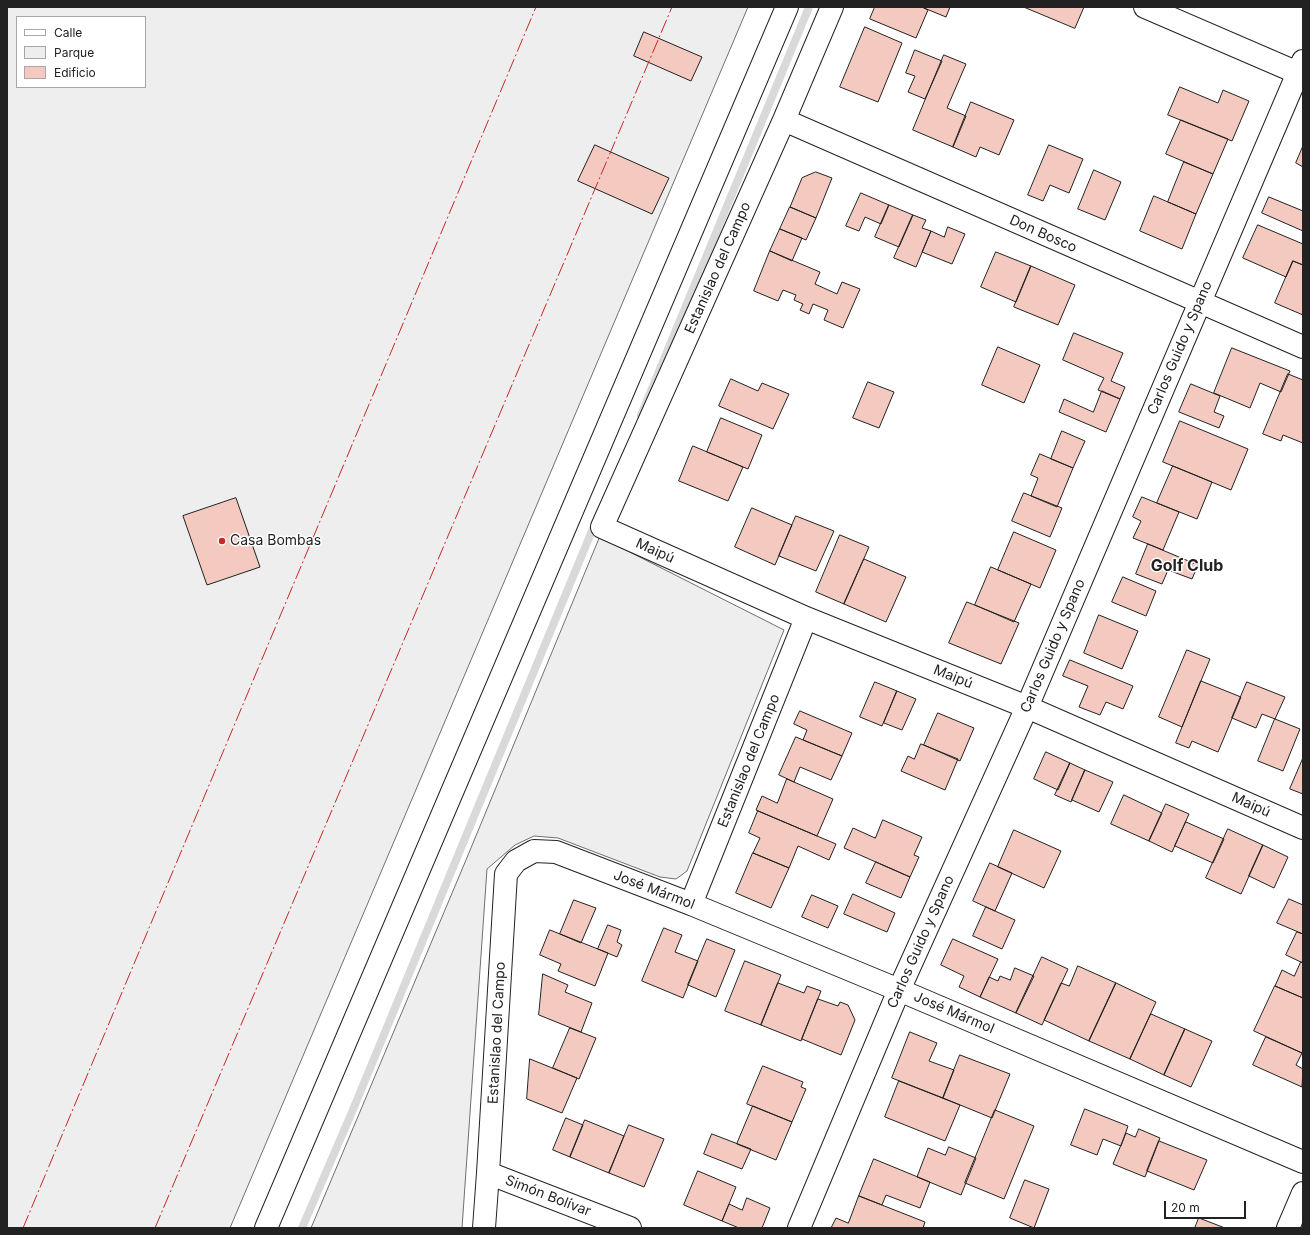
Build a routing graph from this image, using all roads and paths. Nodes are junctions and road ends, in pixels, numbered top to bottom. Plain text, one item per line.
1 (787, 7) edge
2 (832, 7) edge
3 (1145, 7) edge
4 (1301, 67) edge
5 (784, 120) junction
6 (1200, 302) junction
7 (1303, 347) edge
8 (602, 527) joint
9 (806, 618) junction
10 (1027, 707) junction
11 (1303, 828) edge
12 (534, 851) joint
13 (691, 904) junction
14 (899, 990) junction
15 (1303, 1162) edge
16 (488, 1173) junction
17 (1303, 1193) edge
18 (266, 1228) edge
19 (484, 1228) edge
20 (630, 1228) edge
21 (798, 1228) edge
22 (1288, 1228) edge

1 - 18 street
2 - 5 street, Estanislao del Campo
3 - 4 street
4 - 6 street, Carlos Guido y Spano
5 - 6 street, Don Bosco
5 - 8 street, Estanislao del Campo
6 - 7 street, Don Bosco
6 - 10 street, Carlos Guido y Spano
8 - 9 street, Maipú
9 - 10 street, Maipú
9 - 13 street, Estanislao del Campo
10 - 11 street, Maipú
10 - 14 street, Carlos Guido y Spano
12 - 13 street, José Mármol
12 - 16 street, Estanislao del Campo
13 - 14 street, José Mármol
14 - 15 street, José Mármol
14 - 21 street, Carlos Guido y Spano
16 - 19 street, Estanislao del Campo
16 - 20 street, Simón Bolívar
17 - 22 street

